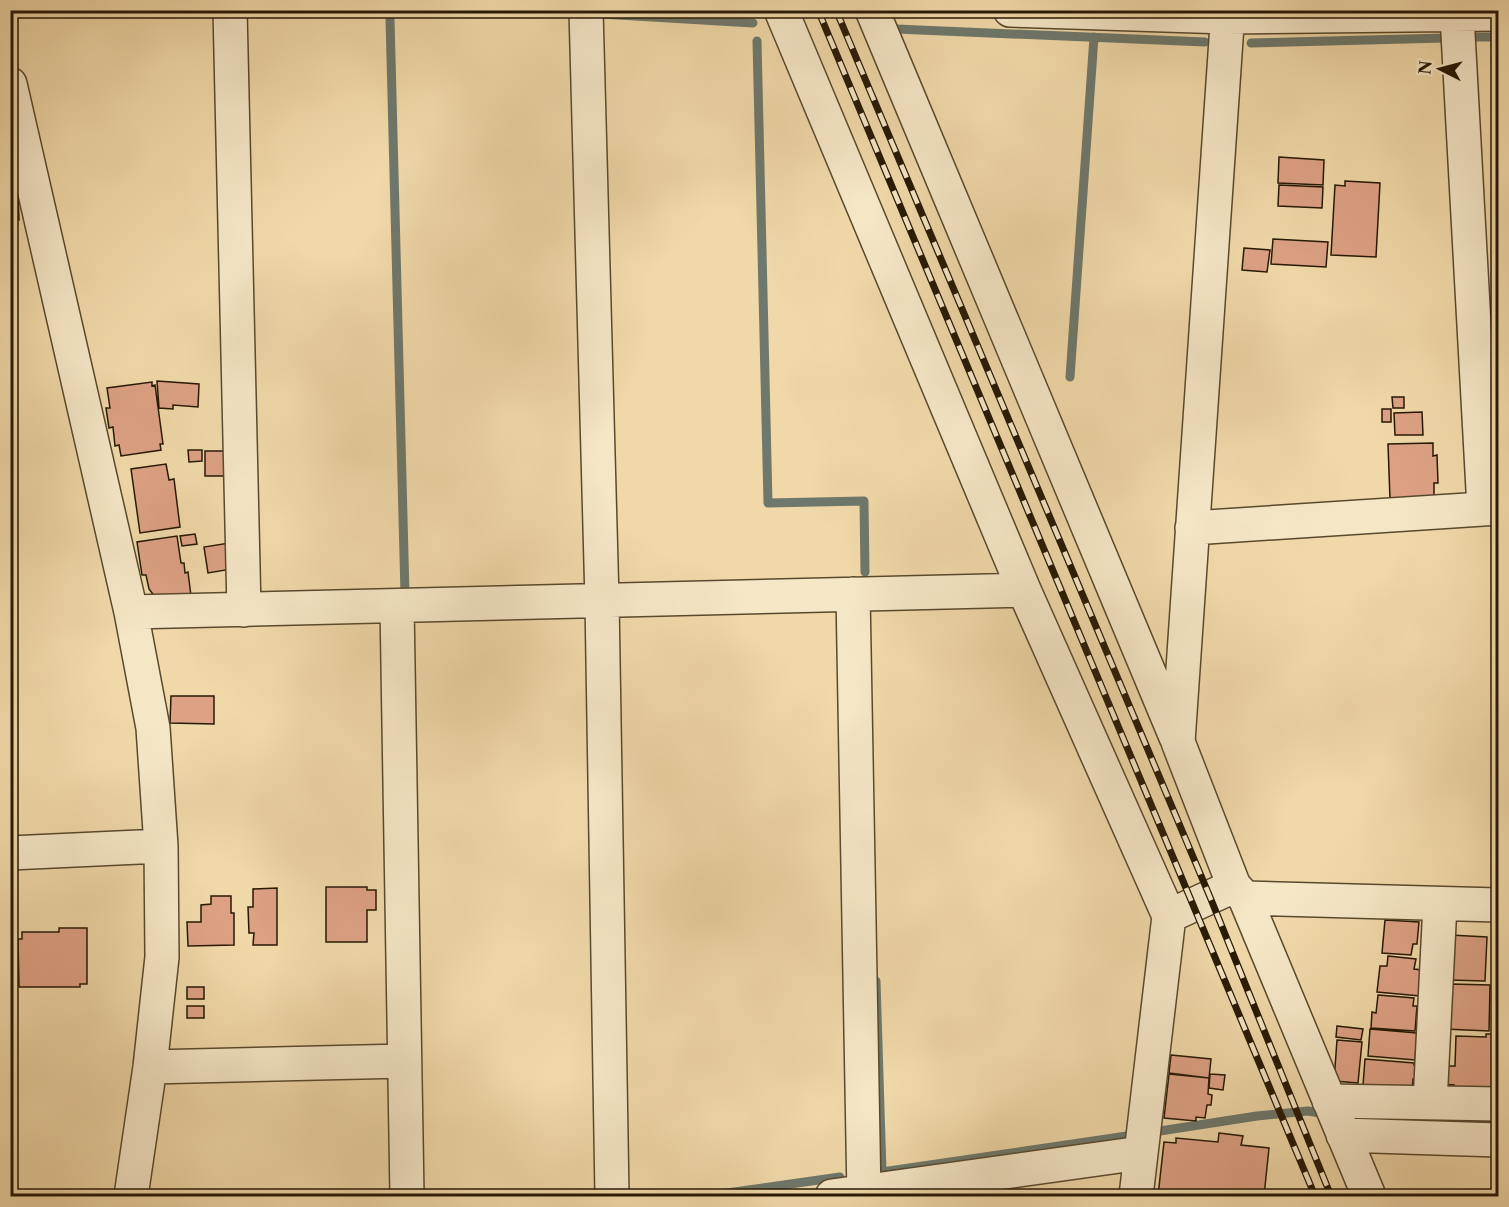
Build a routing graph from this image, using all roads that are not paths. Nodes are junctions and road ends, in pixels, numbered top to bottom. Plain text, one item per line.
1 (230, 10) edge
2 (586, 10) edge
3 (781, 10) edge
4 (872, 10) edge
5 (1010, 10) edge
6 (1228, 14) edge
7 (1498, 14) edge
8 (1457, 15) junction
9 (10, 84) edge
10 (1491, 508) edge
11 (1192, 528) junction
12 (1024, 590) junction
13 (854, 594) junction
14 (602, 601) junction
15 (397, 606) junction
16 (244, 610) junction
17 (131, 612) junction
18 (1178, 742) junction
19 (161, 846) junction
20 (10, 853) edge
21 (1239, 892) junction
22 (1440, 904) junction
23 (1498, 905) edge
24 (1169, 916) junction
25 (404, 1061) junction
26 (150, 1067) junction
27 (1329, 1101) junction
28 (1430, 1103) junction
29 (1498, 1104) edge
30 (1343, 1135) junction
31 (1498, 1140) edge
32 (1141, 1153) junction
33 (864, 1194) edge
34 (131, 1197) edge
35 (407, 1197) edge
36 (612, 1197) edge
37 (832, 1197) edge
38 (1136, 1197) edge
39 (1369, 1197) edge

1 - 16 street
2 - 14 street
3 - 12 street
4 - 18 street
5 - 6 street
6 - 8 street
6 - 11 street
7 - 8 street
8 - 10 street
9 - 17 street
10 - 11 street
11 - 18 street
12 - 13 street
12 - 24 street
13 - 14 street
13 - 33 street
14 - 15 street
14 - 36 street
15 - 16 street
15 - 25 street
16 - 17 street
17 - 19 street
18 - 21 street
19 - 20 street
19 - 26 street
21 - 22 street
21 - 24 street
21 - 27 street
22 - 23 street
22 - 28 street
24 - 32 street
25 - 26 street
25 - 35 street
26 - 34 street
27 - 28 street
27 - 30 street
28 - 29 street
30 - 31 street
30 - 39 street
32 - 33 street
32 - 38 street
33 - 37 street

